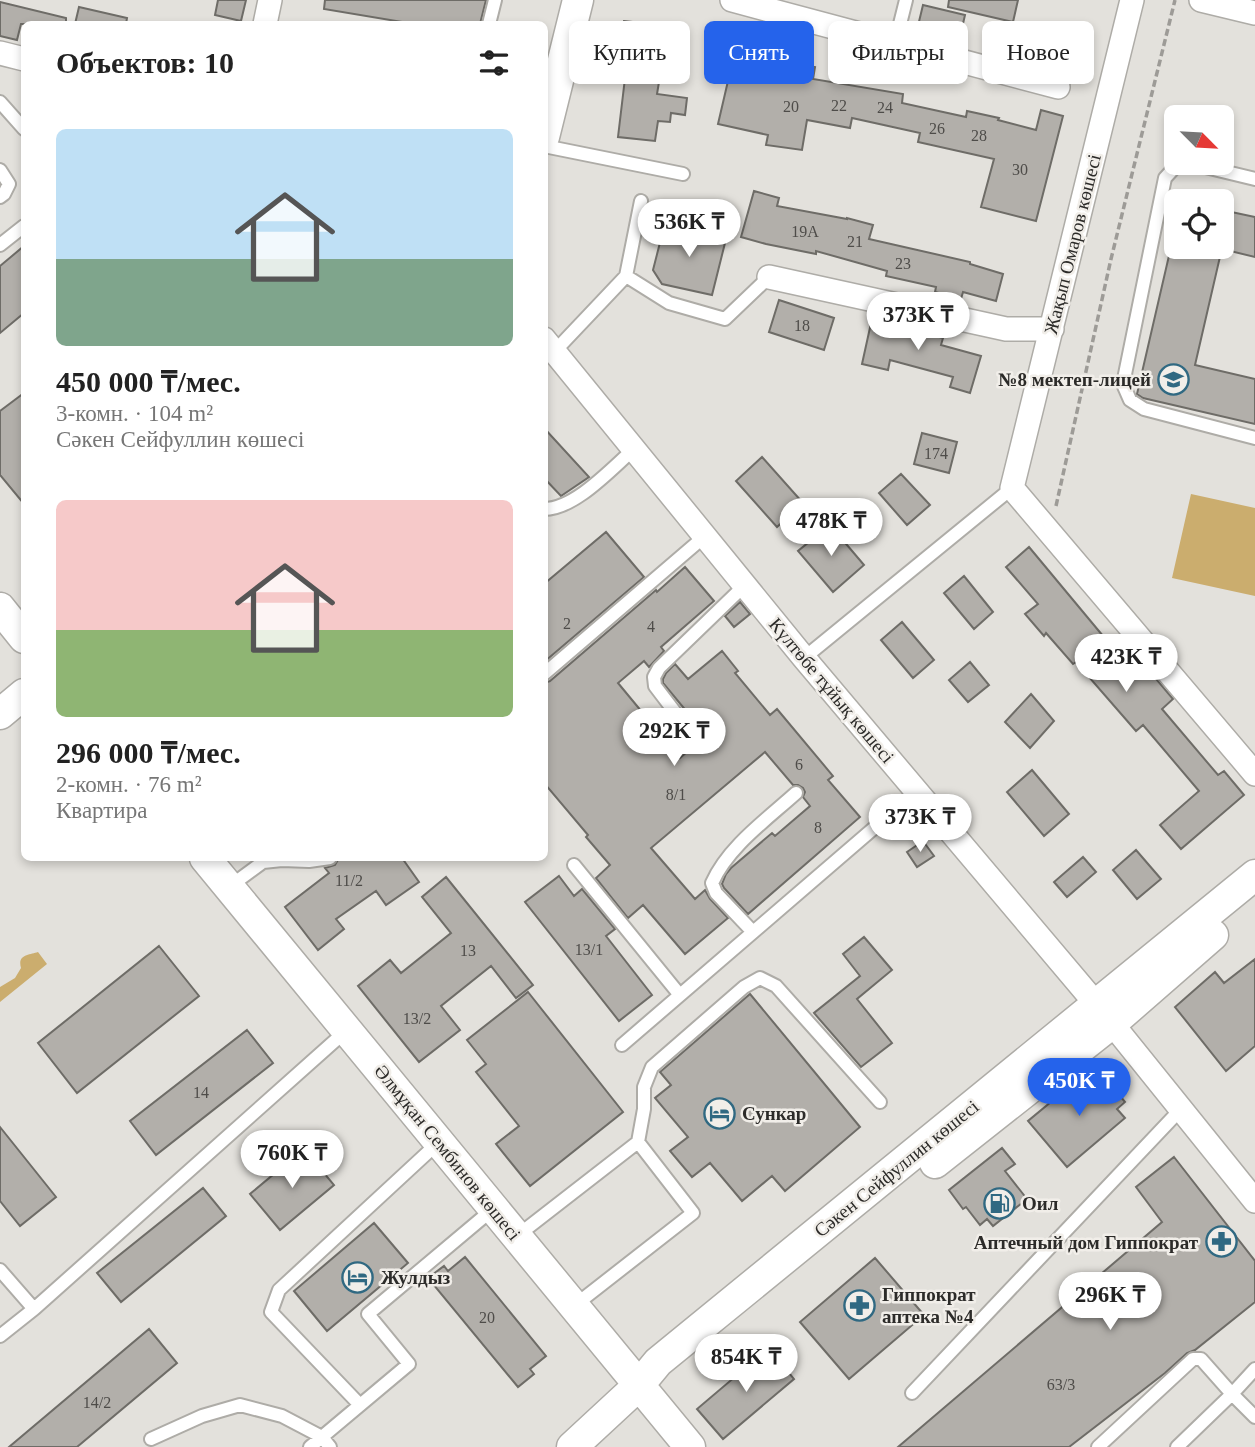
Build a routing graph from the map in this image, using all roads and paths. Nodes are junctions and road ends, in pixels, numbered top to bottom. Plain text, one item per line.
1 (270, 0) edge
2 (495, 0) edge
3 (578, 0) edge
4 (732, 0) edge
5 (906, 0) edge
6 (1132, 0) edge
7 (1175, 0) edge
8 (1200, 0) edge
9 (1255, 13) edge
10 (266, 21) edge
11 (490, 21) edge
12 (901, 21) edge
13 (828, 26) edge
14 (0, 53) edge
15 (21, 58) edge
16 (968, 63) edge
17 (1058, 87) dead end
18 (0, 102) edge
19 (548, 121) edge
20 (21, 126) edge
21 (548, 147) edge
22 (0, 170) edge
23 (683, 174) dead end
24 (1255, 179) edge
25 (0, 197) edge
26 (640, 201) dead end
27 (21, 228) edge
28 (0, 245) edge
29 (626, 276) junction
30 (769, 277) joint
31 (1052, 329) junction
32 (549, 345) edge
33 (1255, 438) edge
34 (634, 449) junction
35 (1012, 488) junction
36 (548, 509) edge
37 (1050, 533) junction
38 (705, 536) junction
39 (745, 585) junction
40 (0, 608) edge
41 (21, 634) edge
42 (804, 658) junction
43 (548, 671) edge
44 (21, 696) edge
45 (0, 714) edge
46 (690, 733) dead end
47 (1255, 774) edge
48 (917, 791) junction
49 (796, 793) dead end
50 (207, 861) edge
51 (272, 861) edge
52 (574, 865) dead end
53 (1255, 875) edge
54 (229, 887) junction
55 (1255, 898) edge
56 (752, 932) junction
57 (679, 994) junction
58 (1104, 1014) junction
59 (347, 1030) junction
60 (622, 1045) dead end
61 (880, 1102) dead end
62 (1181, 1109) junction
63 (439, 1142) junction
64 (638, 1142) junction
65 (1255, 1201) edge
66 (494, 1208) junction
67 (517, 1236) junction
68 (0, 1270) edge
69 (574, 1306) junction
70 (34, 1309) junction
71 (0, 1336) edge
72 (1255, 1369) edge
73 (639, 1385) junction
74 (912, 1393) dead end
75 (1232, 1394) junction
76 (360, 1405) junction
77 (1255, 1418) edge
78 (151, 1439) dead end
79 (326, 1442) edge
80 (310, 1447) edge
81 (572, 1447) edge
82 (690, 1447) edge
83 (1098, 1447) edge
84 (1177, 1447) edge

1 - 10 street
2 - 11 lane
3 - 19 street
4 - 13 street
5 - 12 lane
6 - 31 street, Жақып Омаров көшесі
7 - 37 path
8 - 9 street
14 - 15 street
16 - 17 street
18 - 20 lane
21 - 23 lane
22 - 25 lane
24 - 33 lane
26 - 29 lane
27 - 28 lane
29 - 30 lane
29 - 32 lane
30 - 31 street
31 - 35 street, Жақып Омаров көшесі
32 - 34 street, Күлтөбе тұйық көшесі
34 - 36 lane
34 - 38 street, Күлтөбе тұйық көшесі
35 - 37 street
35 - 42 lane
37 - 47 street
38 - 39 street, Күлтөбе тұйық көшесі
38 - 43 lane
39 - 42 street, Күлтөбе тұйық көшесі
39 - 46 lane
40 - 41 street
42 - 48 street, Күлтөбе тұйық көшесі
44 - 45 street
48 - 56 lane
48 - 58 street, Күлтөбе тұйық көшесі
49 - 56 lane
50 - 54 street, Әлмұқан Сембинов көшесі
51 - 54 lane
52 - 57 lane
53 - 58 street, Сәкен Сейфуллин көшесі
54 - 59 street, Әлмұқан Сембинов көшесі
55 - 58 street, Сәкен Сейфуллин көшесі
56 - 57 lane
57 - 60 lane
58 - 62 street, Күлтөбе тұйық көшесі
58 - 73 street, Сәкен Сейфуллин көшесі
59 - 63 street, Әлмұқан Сембинов көшесі
59 - 70 lane
61 - 64 lane
62 - 65 street, Күлтөбе тұйық көшесі
62 - 74 lane
63 - 66 street, Әлмұқан Сембинов көшесі
63 - 76 lane
64 - 67 lane
64 - 69 lane
66 - 67 street, Әлмұқан Сембинов көшесі
66 - 76 lane
67 - 69 street, Әлмұқан Сембинов көшесі
68 - 70 lane
69 - 73 street, Әлмұқан Сембинов көшесі
70 - 71 lane
72 - 75 lane
73 - 81 street, Сәкен Сейфуллин көшесі
73 - 82 street, Әлмұқан Сембинов көшесі
75 - 77 lane
75 - 83 lane
75 - 84 lane
76 - 79 lane
78 - 79 lane
79 - 80 lane

